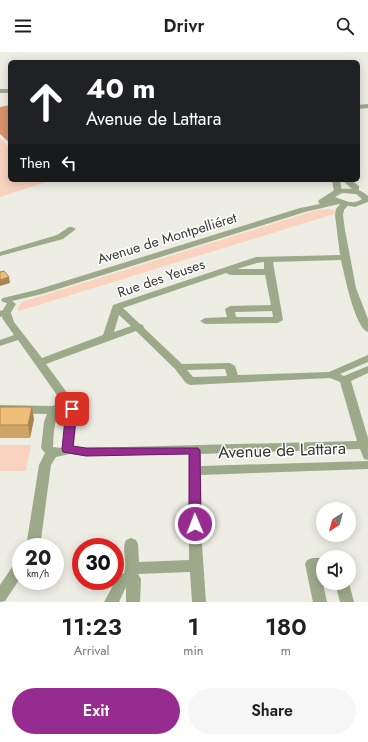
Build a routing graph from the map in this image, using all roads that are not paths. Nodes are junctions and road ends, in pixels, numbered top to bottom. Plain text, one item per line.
1 (336, 182) edge
2 (348, 182) edge
3 (362, 193) edge
4 (341, 202) junction
5 (365, 202) edge
6 (303, 210) junction
7 (72, 228) dead end
8 (0, 254) edge
9 (345, 257) junction
10 (268, 259) junction
11 (222, 272) junction
12 (268, 272) junction
13 (116, 307) junction
14 (4, 308) edge
15 (205, 321) dead end
16 (139, 327) junction
17 (368, 330) edge
18 (20, 336) junction
19 (108, 337) junction
20 (0, 343) edge
21 (368, 358) edge
22 (39, 363) junction
23 (368, 369) edge
24 (331, 375) junction
25 (345, 380) junction
26 (59, 408) junction
27 (0, 409) edge
28 (67, 449) junction
29 (195, 450) junction
30 (366, 450) edge
31 (52, 452) junction
32 (368, 465) edge
33 (194, 471) junction
34 (34, 538) edge
35 (131, 544) dead end
36 (316, 564) edge
37 (196, 566) junction
38 (131, 573) junction
39 (12, 579) edge
40 (316, 583) edge
41 (317, 590) edge
42 (344, 590) edge
43 (0, 597) edge
44 (111, 602) edge
45 (133, 602) edge
46 (199, 602) edge
47 (320, 602) edge
48 (347, 602) edge

1 - 4 street
2 - 3 street
3 - 4 street
3 - 5 street
4 - 5 street
4 - 6 street, Avenue de Montpelliéret
4 - 6 street, Avenue de Montpelliéret
4 - 9 street
6 - 14 street, Avenue de Montpelliéret
7 - 8 street
9 - 10 street, Rue des Yeuses
9 - 17 street
10 - 11 street, Rue des Yeuses
10 - 12 street
11 - 12 street, Rue des Yeuses
11 - 13 street, Rue des Yeuses
12 - 15 street
13 - 16 street
13 - 19 street, Rue des Yeuses
14 - 18 street
16 - 19 street
16 - 24 street
18 - 20 street
18 - 22 street
19 - 22 street
21 - 24 street
22 - 26 street
23 - 25 street
24 - 25 street
25 - 30 street
26 - 27 street
26 - 28 street
26 - 31 street
28 - 29 street, Avenue de Lattara
28 - 31 street, Avenue de Lattara
29 - 30 street, Avenue de Lattara
29 - 33 street
31 - 34 street
32 - 33 street, Avenue de Lattara
33 - 37 street
35 - 38 street
36 - 40 street
37 - 38 street
37 - 46 street
38 - 44 street
38 - 45 street
39 - 43 street
41 - 47 street
42 - 48 street

